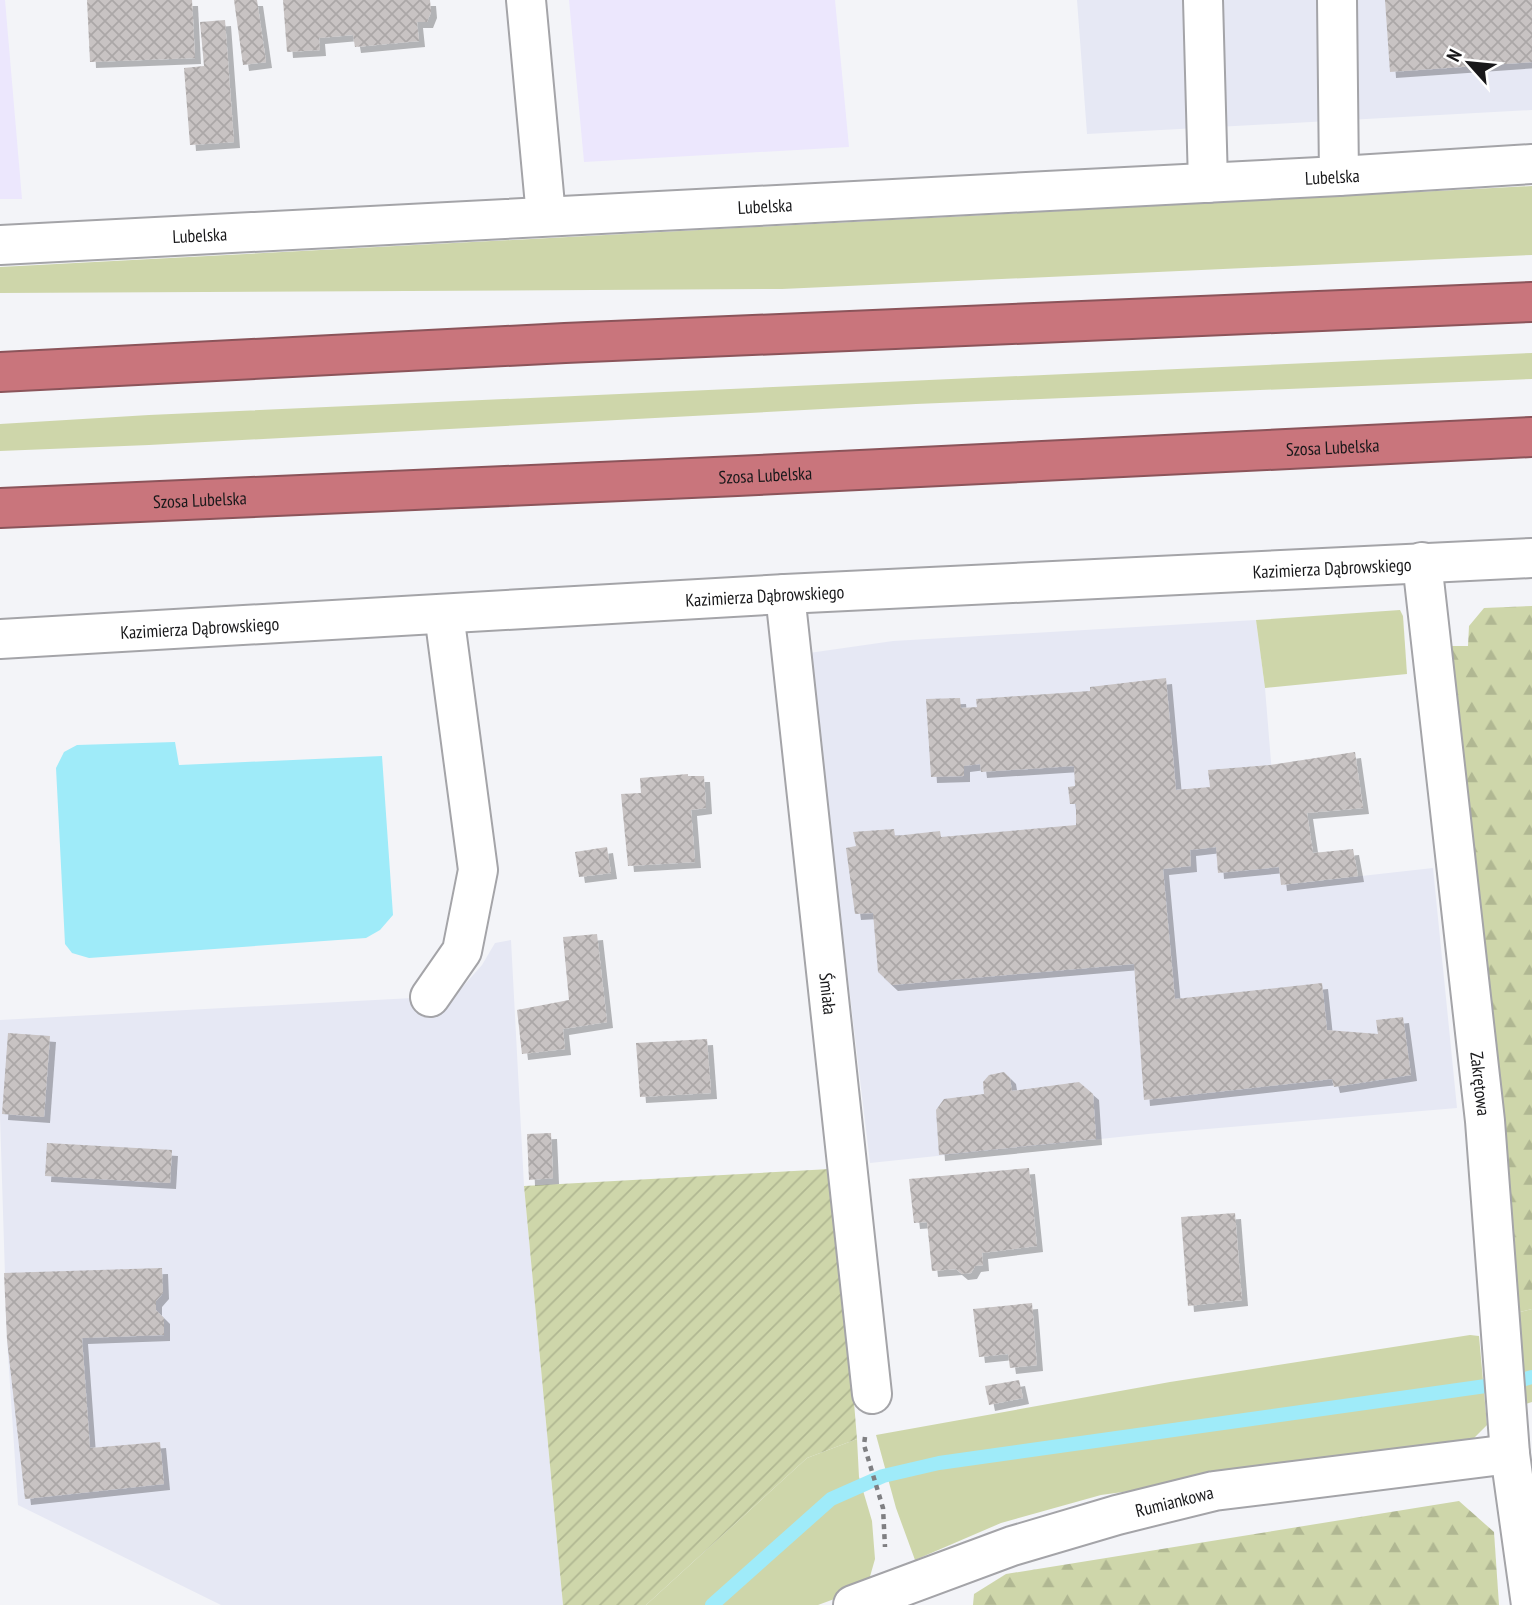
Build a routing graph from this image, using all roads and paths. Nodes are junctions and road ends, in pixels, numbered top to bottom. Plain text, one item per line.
1 (527, 0) edge
2 (1203, 0) edge
3 (1337, 0) edge
4 (1532, 164) edge
5 (1339, 176) junction
6 (1208, 183) junction
7 (546, 216) junction
8 (0, 244) edge
9 (1532, 302) edge
10 (0, 372) edge
11 (1532, 437) edge
12 (0, 508) edge
13 (1532, 558) edge
14 (1422, 562) junction
15 (785, 594) junction
16 (444, 614) junction
17 (0, 639) edge
18 (430, 998) dead end
19 (872, 1394) dead end
20 (864, 1445) dead end
21 (1510, 1454) junction
22 (883, 1508) dead end
23 (853, 1605) edge
24 (1531, 1605) edge

1 - 7 street
2 - 6 street
3 - 5 street
4 - 5 street, Lubelska
5 - 6 street, Lubelska
6 - 7 street, Lubelska
7 - 8 street, Lubelska
9 - 10 highway
11 - 12 highway, Szosa Lubelska
13 - 14 street, Kazimierza Dąbrowskiego
14 - 15 street, Kazimierza Dąbrowskiego
14 - 21 street, Zakrętowa
15 - 16 street, Kazimierza Dąbrowskiego
15 - 19 street, Śmiała
16 - 17 street, Kazimierza Dąbrowskiego
16 - 18 street
20 - 22 path
21 - 23 street, Rumiankowa
21 - 24 street, Zakrętowa

